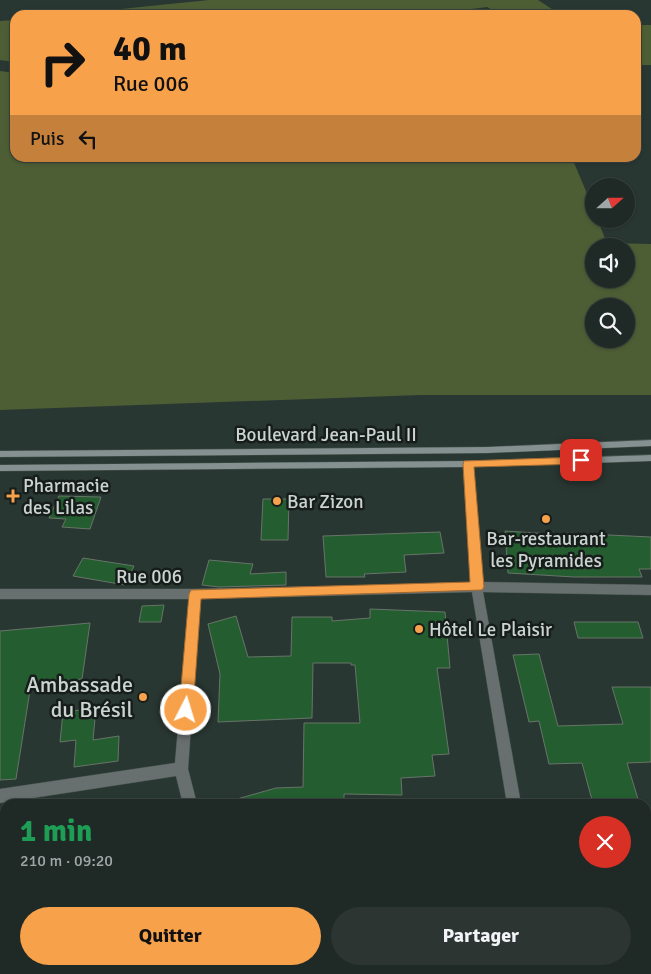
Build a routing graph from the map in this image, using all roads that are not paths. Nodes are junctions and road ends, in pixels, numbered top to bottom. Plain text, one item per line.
1 (651, 443) edge
2 (0, 454) edge
3 (651, 458) edge
4 (468, 464) junction
5 (0, 468) edge
6 (477, 587) junction
7 (651, 590) edge
8 (0, 594) edge
9 (195, 594) junction
10 (181, 769) junction
11 (0, 796) edge
12 (189, 799) edge
13 (513, 799) edge

1 - 2 main road, Boulevard Jean-Paul II
3 - 4 main road, Boulevard Jean-Paul II
4 - 5 main road, Boulevard Jean-Paul II
4 - 6 street
6 - 7 street, Rue 006
6 - 9 street, Rue 006
6 - 13 street
8 - 9 street, Rue 006
9 - 10 street
10 - 11 street
10 - 12 street

